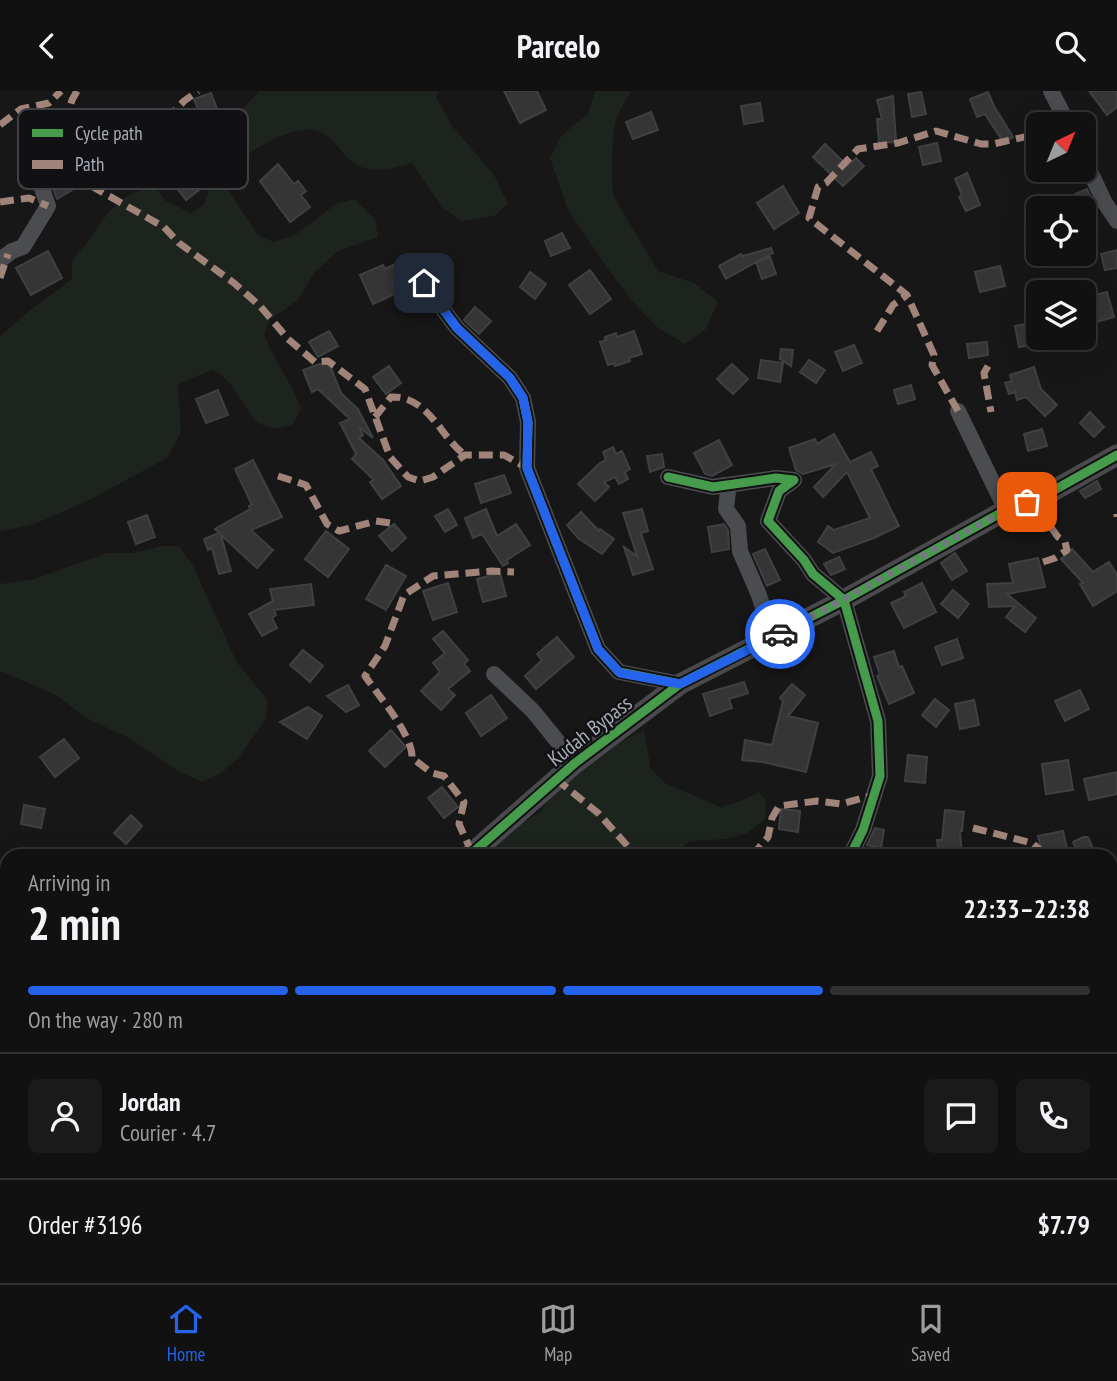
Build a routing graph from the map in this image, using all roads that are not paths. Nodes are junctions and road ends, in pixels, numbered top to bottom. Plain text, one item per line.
1 (1051, 91) edge
2 (1062, 112) edge
3 (1095, 182) edge
4 (42, 189) edge
5 (1117, 221) edge
6 (0, 260) edge
7 (424, 283) dead end
8 (958, 411) dead end
9 (1117, 455) edge
10 (667, 477) dead end
11 (724, 485) junction
12 (1006, 510) junction
13 (844, 600) junction
14 (772, 638) junction
15 (494, 674) dead end
16 (680, 684) junction
17 (575, 763) junction
18 (477, 849) edge
19 (854, 849) edge

1 - 2 street
3 - 5 street
4 - 6 street
7 - 16 street
8 - 12 street
9 - 12 street, Kudah Bypass
10 - 11 street
11 - 13 street
11 - 14 street
12 - 13 street, Kudah Bypass
13 - 14 street, Kudah Bypass
13 - 19 street
14 - 16 street, Kudah Bypass
15 - 17 street
16 - 17 street, Kudah Bypass
17 - 18 street, Kudah Bypass

